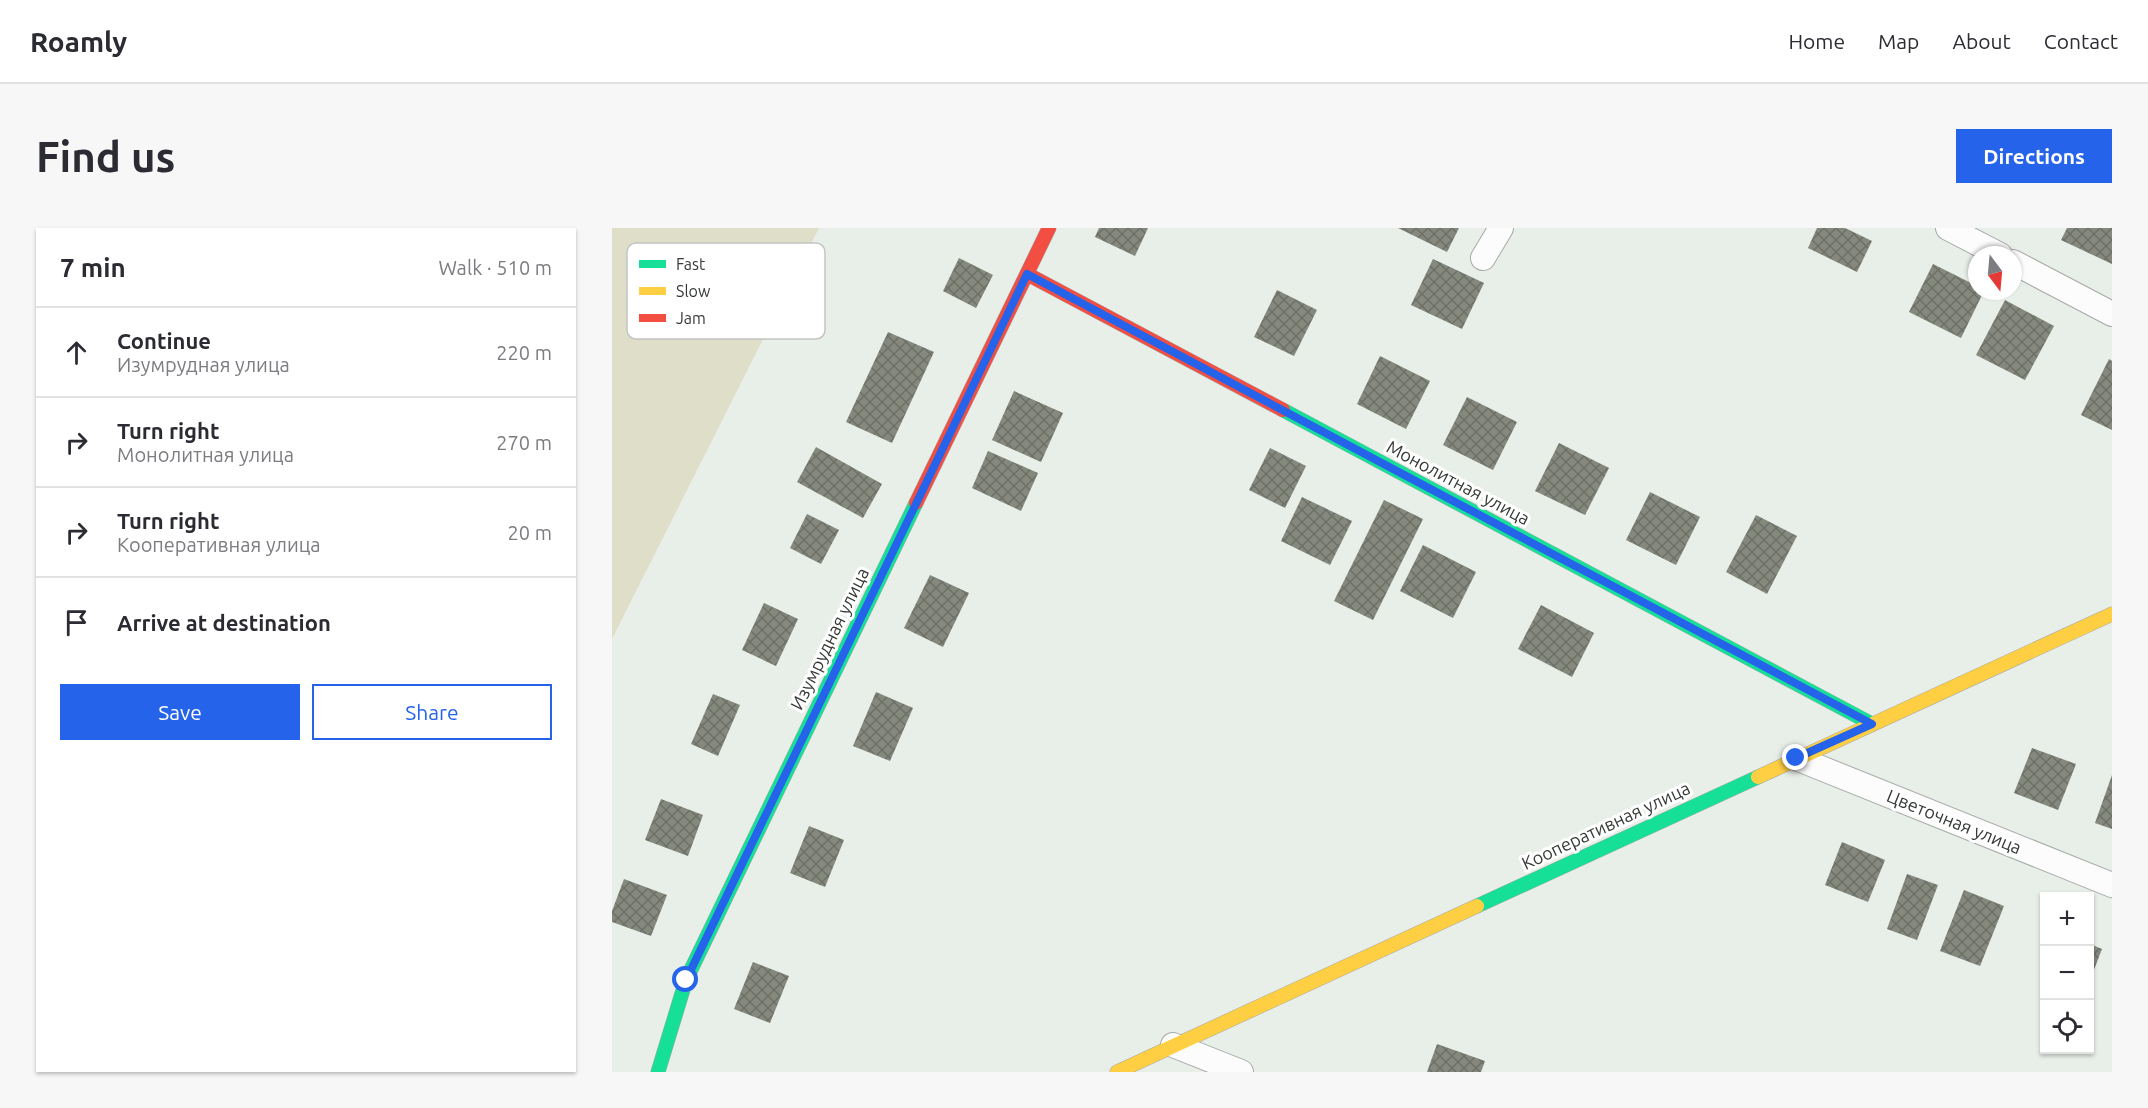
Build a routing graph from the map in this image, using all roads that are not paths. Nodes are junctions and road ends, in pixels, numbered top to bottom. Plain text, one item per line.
1 (1049, 228) edge
2 (1501, 228) edge
3 (1948, 228) edge
4 (1983, 246) edge
5 (1483, 258) dead end
6 (2022, 267) edge
7 (1027, 274) junction
8 (2112, 314) edge
9 (2112, 614) edge
10 (1872, 724) junction
11 (1796, 758) junction
12 (2112, 885) edge
13 (1173, 1046) junction
14 (658, 1072) edge
15 (1117, 1072) edge
16 (1241, 1072) edge

1 - 7 street, Изумрудная улица
2 - 5 street
3 - 4 street
6 - 8 street
7 - 10 street, Монолитная улица
7 - 14 street, Изумрудная улица
9 - 10 street, Кооперативная улица
10 - 11 street, Кооперативная улица
11 - 12 street, Цветочная улица
11 - 13 street, Кооперативная улица
13 - 15 street, Кооперативная улица
13 - 16 street

